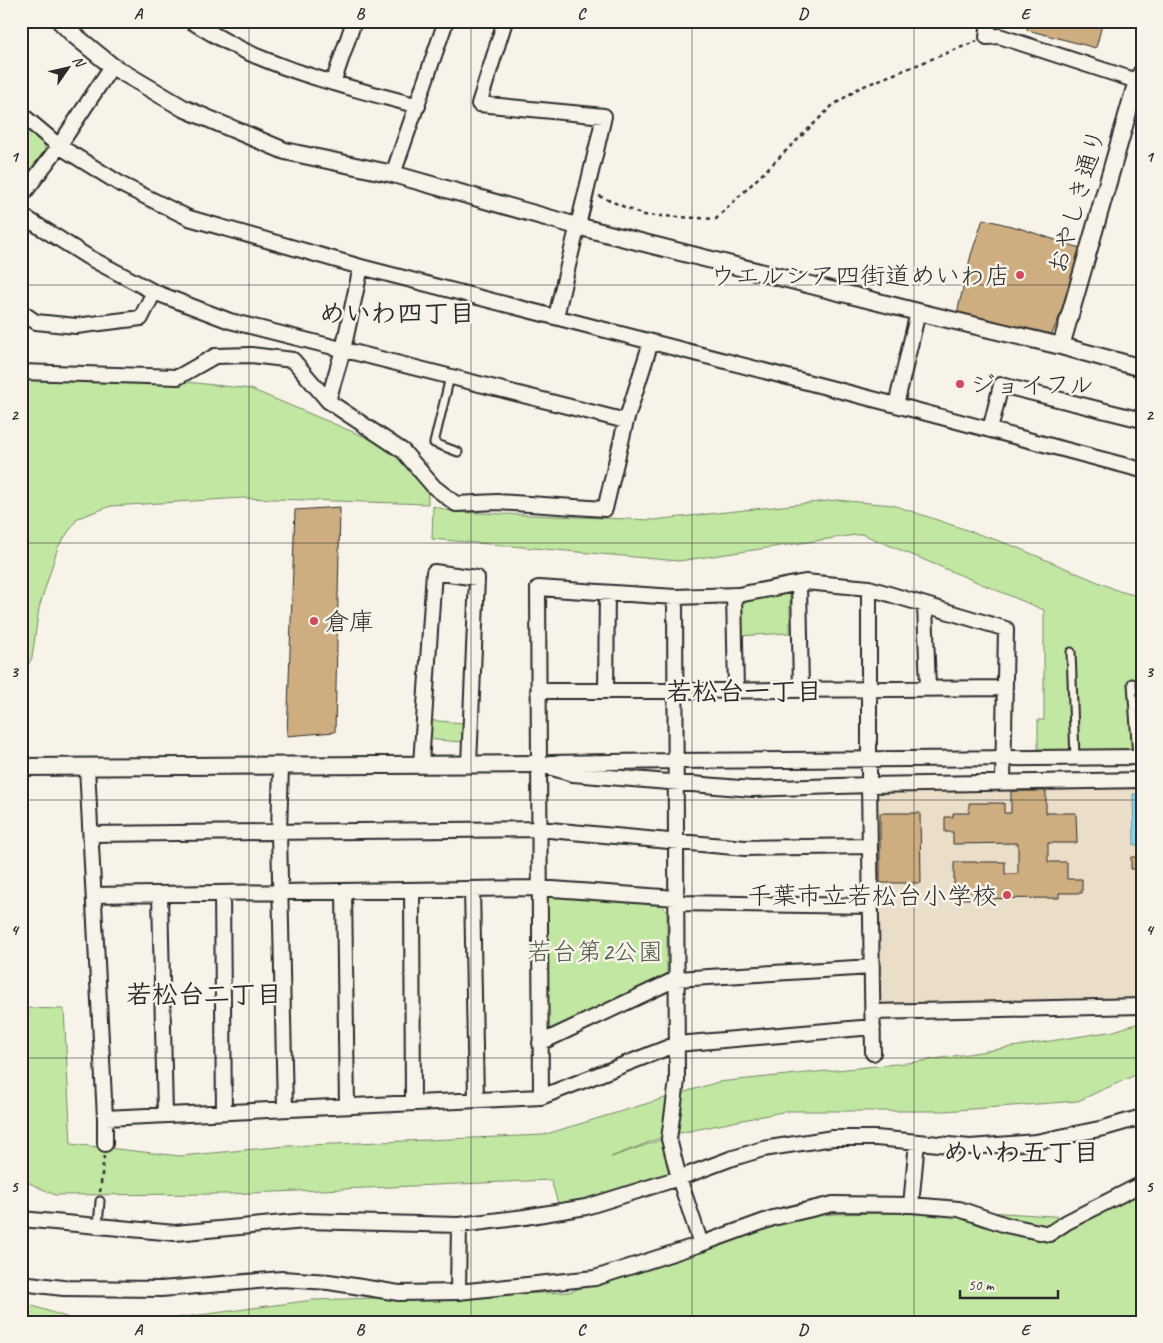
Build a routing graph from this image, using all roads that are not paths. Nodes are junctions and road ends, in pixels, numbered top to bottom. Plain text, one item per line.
1 (60, 21) edge
2 (191, 21) edge
3 (354, 21) edge
4 (446, 21) edge
5 (505, 21) edge
6 (989, 21) edge
7 (112, 66) junction
8 (1139, 76) edge
9 (333, 83) junction
10 (418, 106) junction
11 (21, 114) edge
12 (59, 146) junction
13 (393, 174) junction
14 (21, 197) edge
15 (21, 215) edge
16 (576, 226) junction
17 (361, 267) junction
18 (154, 292) junction
19 (21, 312) edge
20 (918, 312) junction
21 (556, 317) junction
22 (651, 342) junction
23 (1061, 346) junction
24 (343, 350) junction
25 (1142, 368) edge
26 (21, 372) edge
27 (450, 377) junction
28 (328, 401) junction
29 (896, 405) junction
30 (1142, 420) edge
31 (626, 421) junction
32 (990, 430) junction
33 (458, 452) dead end
34 (1142, 470) edge
35 (799, 584) junction
36 (869, 588) junction
37 (607, 592) junction
38 (734, 595) junction
39 (675, 598) junction
40 (925, 605) junction
41 (1071, 652) dead end
42 (1132, 683) dead end
43 (928, 688) junction
44 (1005, 688) junction
45 (869, 689) junction
46 (736, 690) junction
47 (801, 690) junction
48 (538, 691) junction
49 (606, 691) junction
50 (675, 691) junction
51 (1140, 757) edge
52 (1004, 758) junction
53 (1075, 758) junction
54 (869, 759) junction
55 (676, 761) junction
56 (421, 764) junction
57 (469, 764) junction
58 (539, 764) junction
59 (281, 766) junction
60 (21, 767) edge
61 (87, 767) junction
62 (1142, 780) edge
63 (675, 782) junction
64 (1004, 782) junction
65 (869, 785) junction
66 (539, 829) junction
67 (280, 832) junction
68 (91, 834) junction
69 (675, 840) junction
70 (870, 846) junction
71 (540, 888) junction
72 (472, 889) junction
73 (412, 890) junction
74 (344, 891) junction
75 (280, 892) junction
76 (222, 893) junction
77 (160, 894) junction
78 (94, 896) junction
79 (676, 901) junction
80 (871, 906) junction
81 (872, 967) junction
82 (676, 979) junction
83 (1142, 1006) edge
84 (872, 1012) junction
85 (873, 1027) junction
86 (540, 1043) junction
87 (677, 1044) junction
88 (873, 1053) dead end
89 (541, 1097) junction
90 (476, 1100) junction
91 (413, 1103) junction
92 (347, 1106) junction
93 (284, 1109) junction
94 (224, 1112) junction
95 (165, 1115) junction
96 (1142, 1117) edge
97 (105, 1118) junction
98 (917, 1142) junction
99 (105, 1144) road end
100 (679, 1178) junction
101 (1142, 1186) edge
102 (100, 1201) road end
103 (912, 1205) junction
104 (21, 1219) edge
105 (459, 1225) junction
106 (98, 1226) junction
107 (700, 1244) junction
108 (21, 1283) edge
109 (458, 1292) junction

1 - 7 street
2 - 9 street
3 - 9 street
4 - 10 street
5 - 16 street
6 - 8 street
7 - 12 street
7 - 13 street
8 - 23 street, おやしき通り
9 - 10 street
10 - 13 street
11 - 12 street
12 - 14 street
12 - 17 street
13 - 16 street
15 - 18 street
16 - 20 street
16 - 21 street
17 - 21 street
17 - 24 street
18 - 19 street
18 - 24 street
20 - 23 street
20 - 29 street
21 - 22 street
22 - 29 street
22 - 31 street
23 - 25 street
24 - 27 street
24 - 28 street
26 - 28 street
27 - 31 street
27 - 33 lane
28 - 31 street
29 - 32 street
30 - 32 street
32 - 34 street
35 - 36 street
35 - 38 street
35 - 47 street
36 - 40 street
36 - 45 street
37 - 39 street
37 - 48 street
37 - 49 street
38 - 39 street
38 - 46 street
39 - 50 street
40 - 43 street
40 - 44 street
41 - 53 lane
42 - 51 lane
43 - 44 street
43 - 45 street
44 - 52 street
45 - 47 street
45 - 54 street
46 - 47 street
46 - 50 street
48 - 49 street
48 - 58 street
49 - 50 street
50 - 55 street
51 - 53 street
52 - 53 street
52 - 54 street
52 - 64 street
54 - 55 street
54 - 65 street
55 - 58 street
55 - 63 street
56 - 57 street
56 - 57 street
56 - 59 street
57 - 58 street
58 - 63 street
58 - 66 street
59 - 61 street
59 - 67 street
60 - 61 street
61 - 68 street
62 - 64 street
63 - 65 street
63 - 69 street
64 - 65 street
65 - 70 street
66 - 67 street
66 - 69 street
66 - 71 street
67 - 68 street
67 - 75 street
68 - 78 street
69 - 70 street
69 - 79 street
70 - 80 street
71 - 72 street
71 - 79 street
71 - 86 street
72 - 73 street
72 - 90 street
73 - 74 street
73 - 91 street
74 - 75 street
74 - 92 street
75 - 76 street
75 - 93 street
76 - 77 street
76 - 94 street
77 - 78 street
77 - 95 street
78 - 97 street
79 - 80 street
79 - 82 street
80 - 81 street
81 - 82 street
81 - 84 street
82 - 86 street
82 - 87 street
83 - 84 street
84 - 85 street
85 - 87 street
85 - 88 street
86 - 89 street
87 - 89 street
87 - 100 street
89 - 90 street
90 - 91 street
91 - 92 street
92 - 93 street
93 - 94 street
94 - 95 street
95 - 97 street
96 - 98 street
97 - 99 street
98 - 100 street
98 - 103 street
100 - 105 street
100 - 107 street
101 - 103 street
102 - 106 lane
103 - 107 street
104 - 106 street
105 - 106 street
105 - 109 street
107 - 109 street
108 - 109 street

